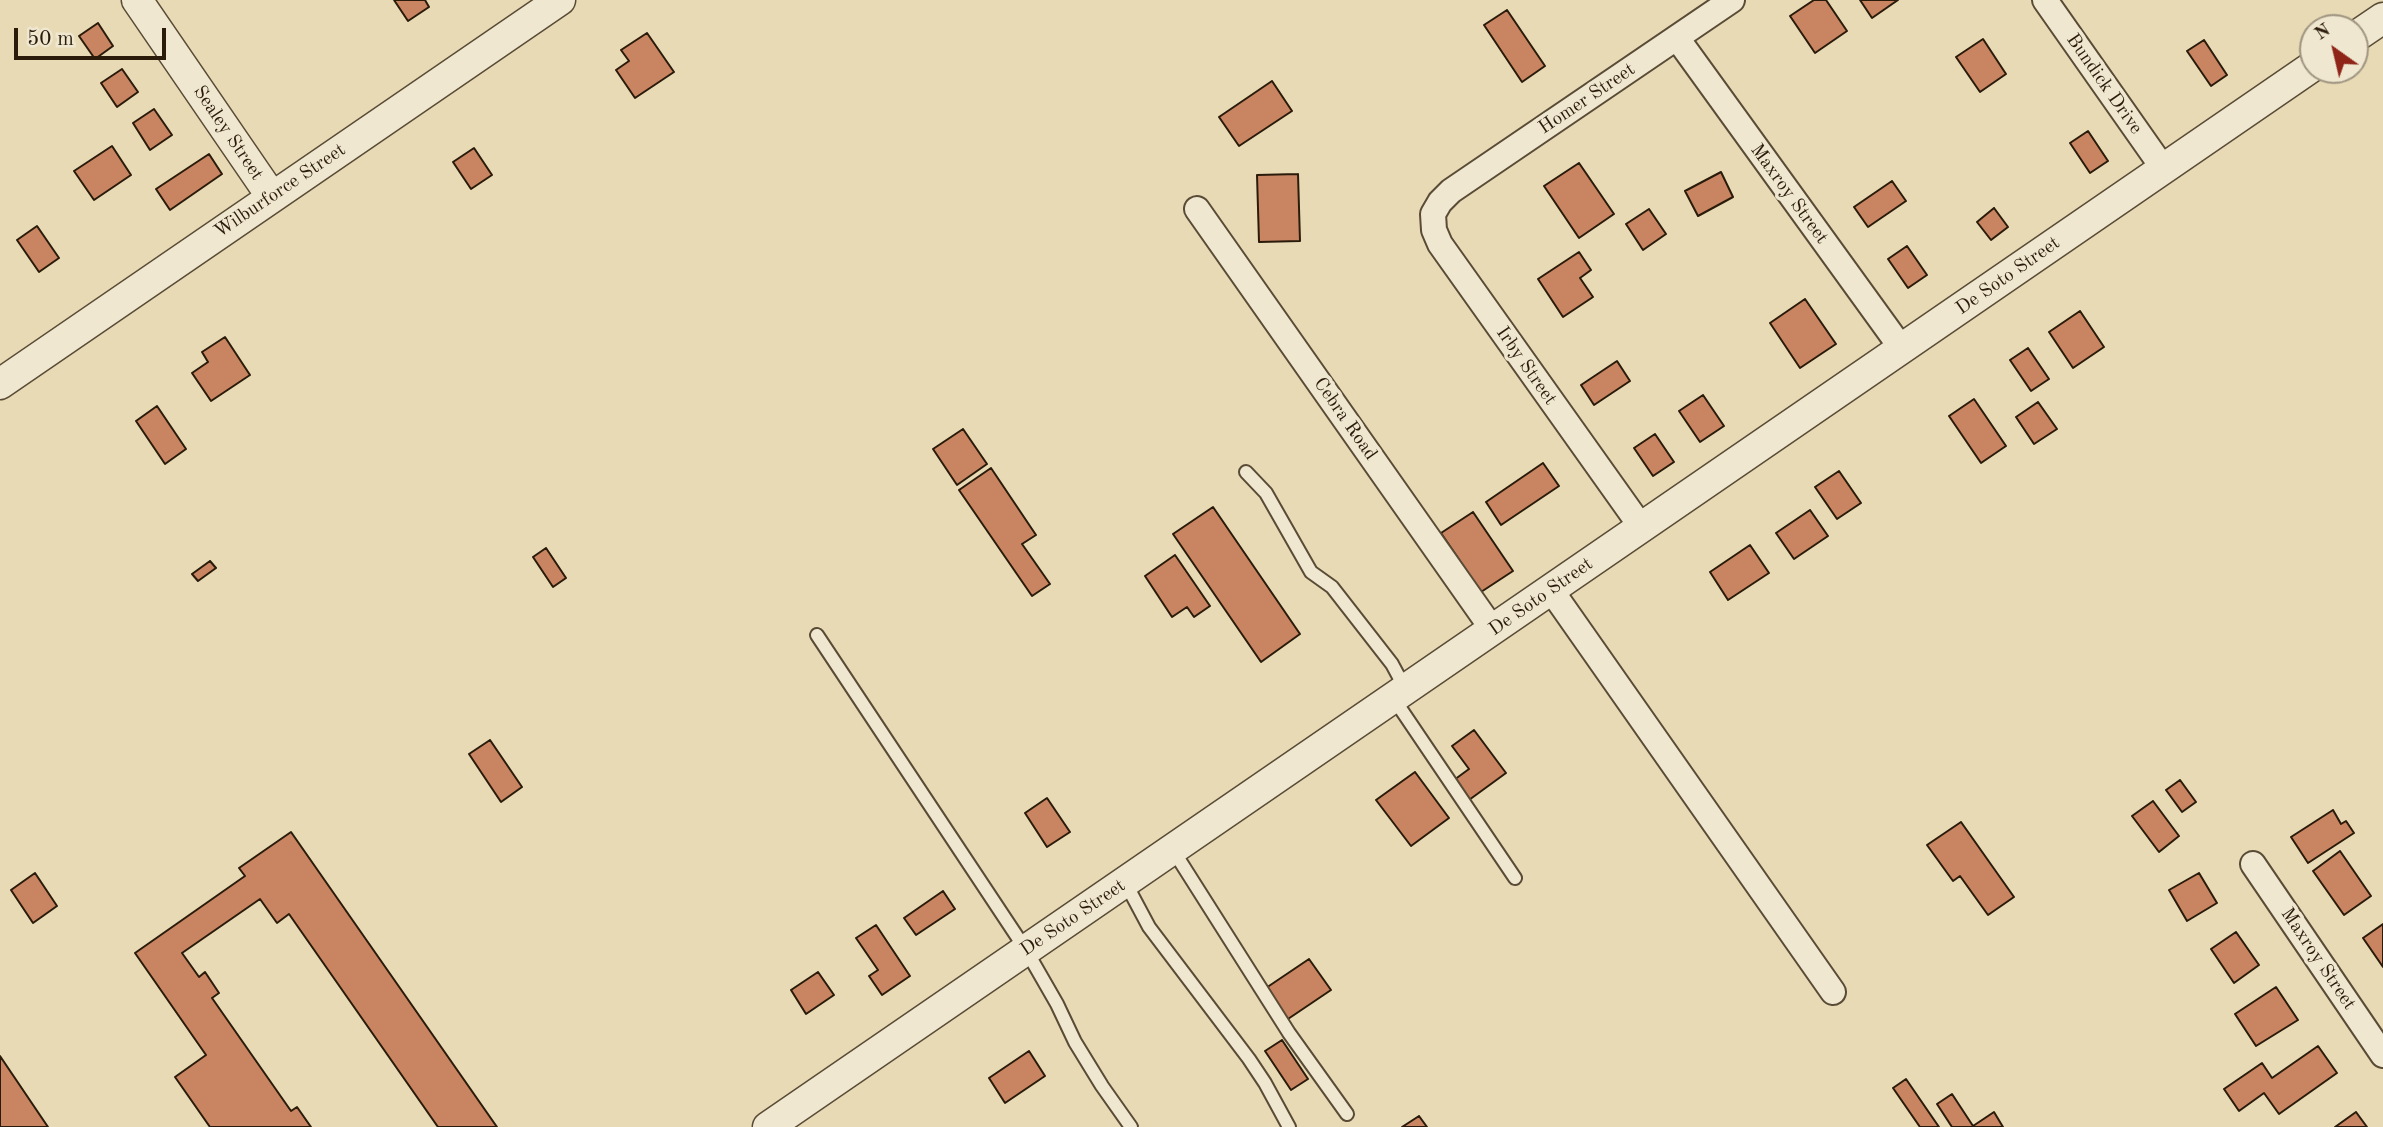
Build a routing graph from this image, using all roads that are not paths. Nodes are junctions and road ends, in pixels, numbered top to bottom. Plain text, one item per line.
1 (137, 0) edge
2 (561, 0) edge
3 (1732, 0) edge
4 (2045, 0) edge
5 (1676, 38) junction
6 (2299, 76) edge
7 (2162, 169) junction
8 (272, 197) junction
9 (1443, 199) joint
10 (1197, 208) dead end
11 (1902, 349) junction
12 (0, 384) edge
13 (1246, 472) dead end
14 (1642, 528) junction
15 (1551, 590) junction
16 (1493, 630) junction
17 (817, 635) dead end
18 (1400, 694) junction
19 (1173, 850) junction
20 (2253, 864) dead end
21 (1515, 878) dead end
22 (1125, 882) junction
23 (1026, 950) junction
24 (1833, 992) dead end
25 (2383, 1055) edge
26 (1347, 1114) dead end
27 (768, 1127) edge
28 (1131, 1127) edge
29 (1289, 1127) edge

1 - 8 street, Sealey Street
2 - 8 street, Wilburforce Street
3 - 5 street, Homer Street
4 - 7 street, Bundick Drive
5 - 9 street, Homer Street
5 - 11 street, Maxroy Street
6 - 7 street, De Soto Street
7 - 11 street, De Soto Street
8 - 12 street, Wilburforce Street
9 - 14 street, Irby Street
10 - 16 street, Cebra Road
11 - 14 street, De Soto Street
13 - 18 lane
14 - 15 street, De Soto Street
15 - 16 street, De Soto Street
15 - 24 street
16 - 18 street, De Soto Street
17 - 23 lane
18 - 19 street, De Soto Street
18 - 21 lane
19 - 22 street, De Soto Street
19 - 26 lane
20 - 25 street, Maxroy Street
22 - 23 street, De Soto Street
22 - 29 lane
23 - 27 street, De Soto Street
23 - 28 lane

